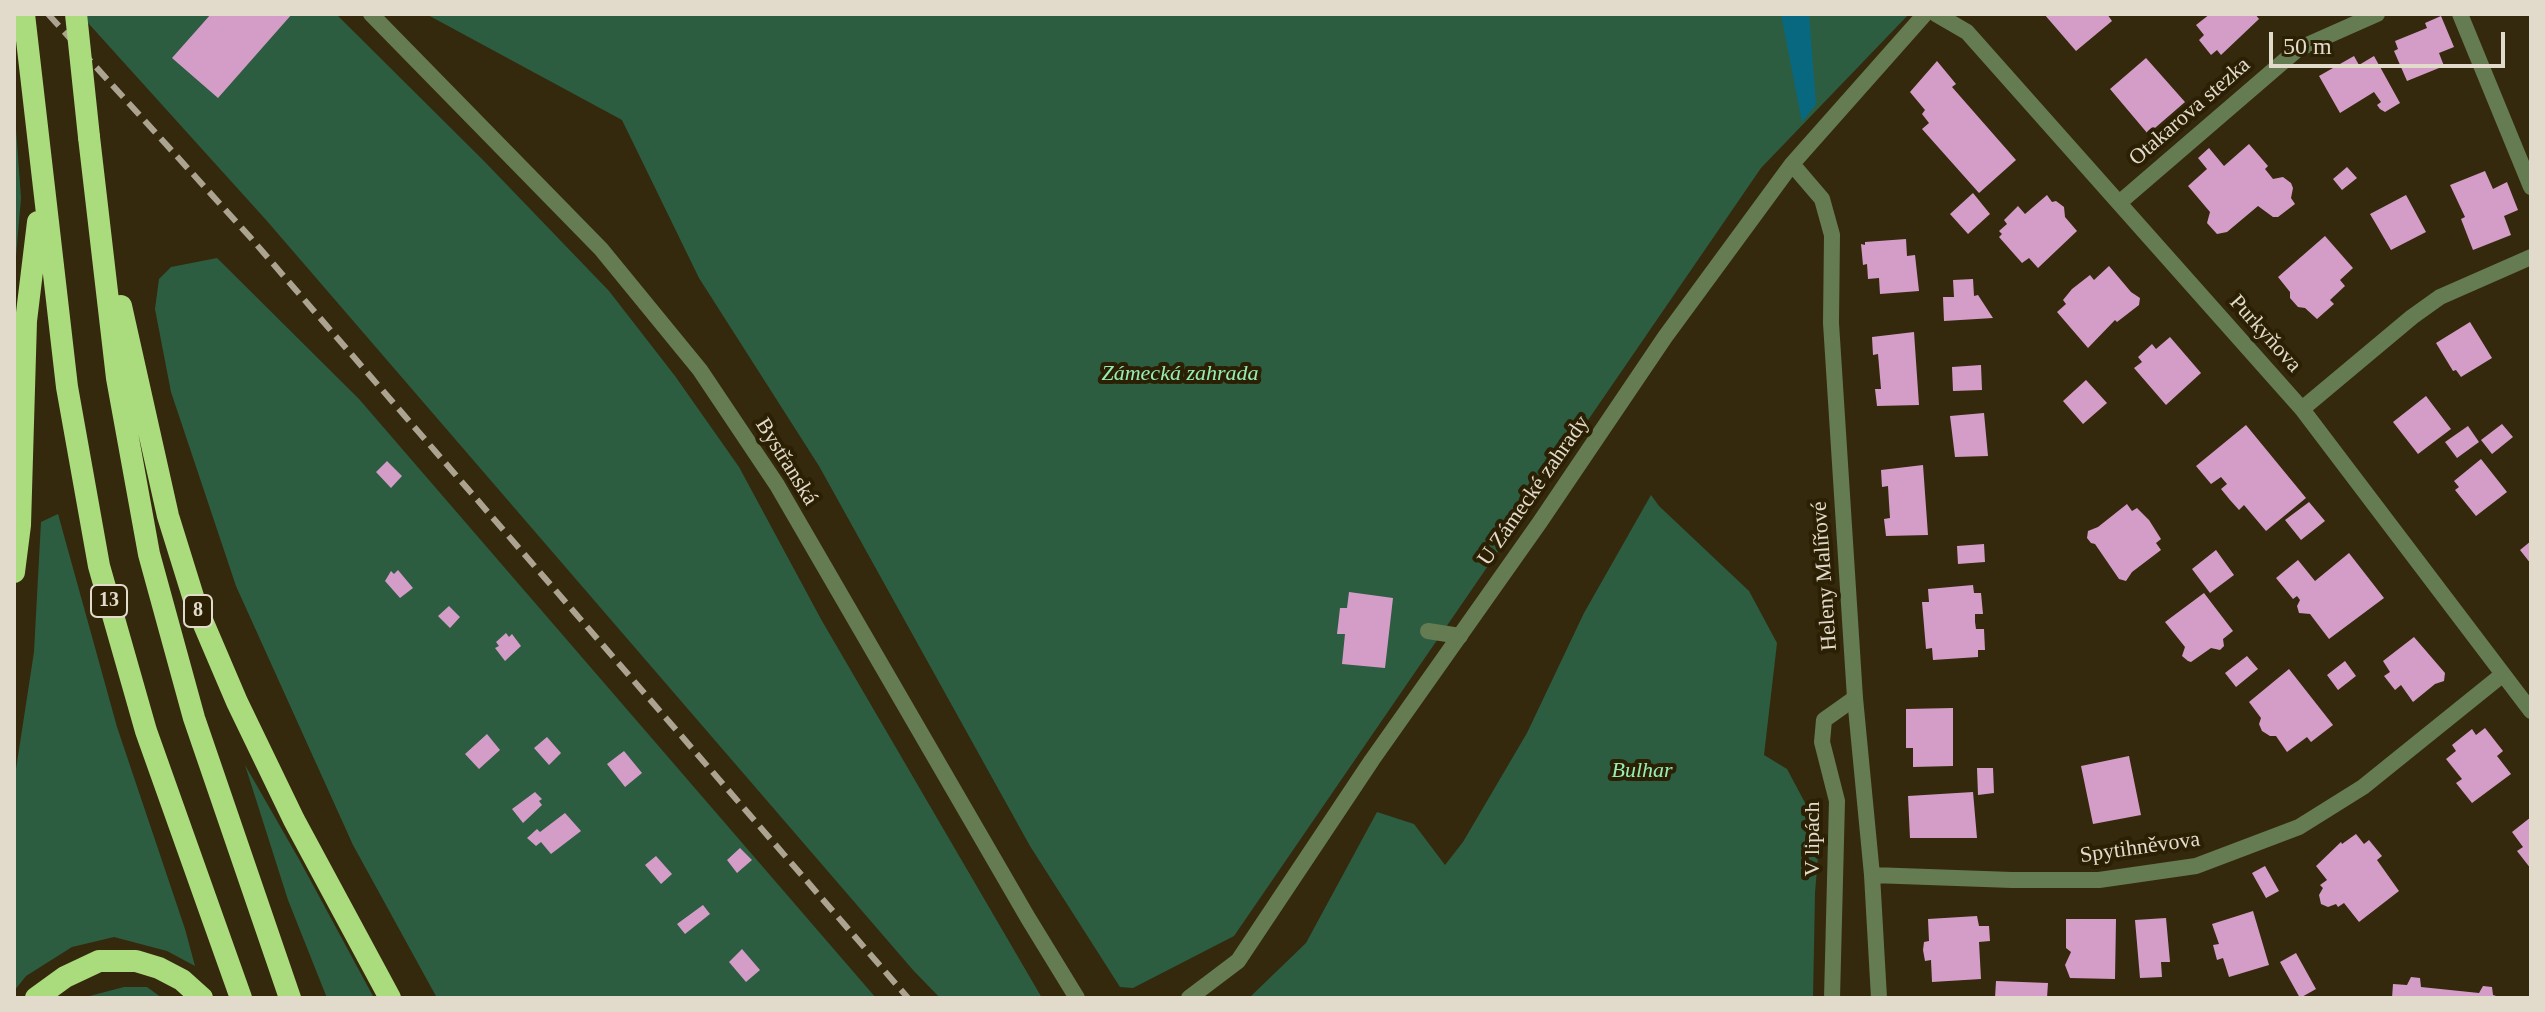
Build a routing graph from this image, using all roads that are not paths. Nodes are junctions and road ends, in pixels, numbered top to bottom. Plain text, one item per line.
1 (24, 14) edge
2 (76, 14) edge
3 (371, 14) edge
4 (1925, 14) edge
5 (1936, 14) edge
6 (2377, 14) edge
7 (2460, 14) edge
8 (1792, 164) junction
9 (2531, 187) edge
10 (42, 189) junction
11 (96, 190) junction
12 (2119, 203) junction
13 (2531, 257) edge
14 (2302, 409) junction
15 (14, 572) edge
16 (1428, 631) dead end
17 (1460, 636) junction
18 (2502, 675) junction
19 (1855, 698) junction
20 (2531, 711) edge
21 (1872, 875) junction
22 (36, 998) edge
23 (202, 998) edge
24 (241, 998) edge
25 (290, 998) edge
26 (390, 998) edge
27 (1077, 998) edge
28 (1189, 998) edge
29 (1832, 998) edge
30 (1879, 998) edge

1 - 10 highway
2 - 11 highway, 8, bridge
3 - 27 street, Bystřanská
4 - 8 street, U Zámecké zahrady
5 - 12 street, Purkyňova
6 - 12 street, Otakarova stezka
7 - 9 street
8 - 17 street, U Zámecké zahrady
8 - 19 street, Heleny Malířové
10 - 15 highway
10 - 24 highway, 13
11 - 25 highway, 13
11 - 26 highway, 8
12 - 14 street, Purkyňova
13 - 14 street
14 - 18 street, Purkyňova
16 - 17 street
17 - 28 street, U Zámecké zahrady
18 - 20 street, Purkyňova
18 - 21 street, Spytihněvova
19 - 21 street, Heleny Malířové
19 - 29 street, V lipách
21 - 30 street, Heleny Malířové
22 - 23 highway

